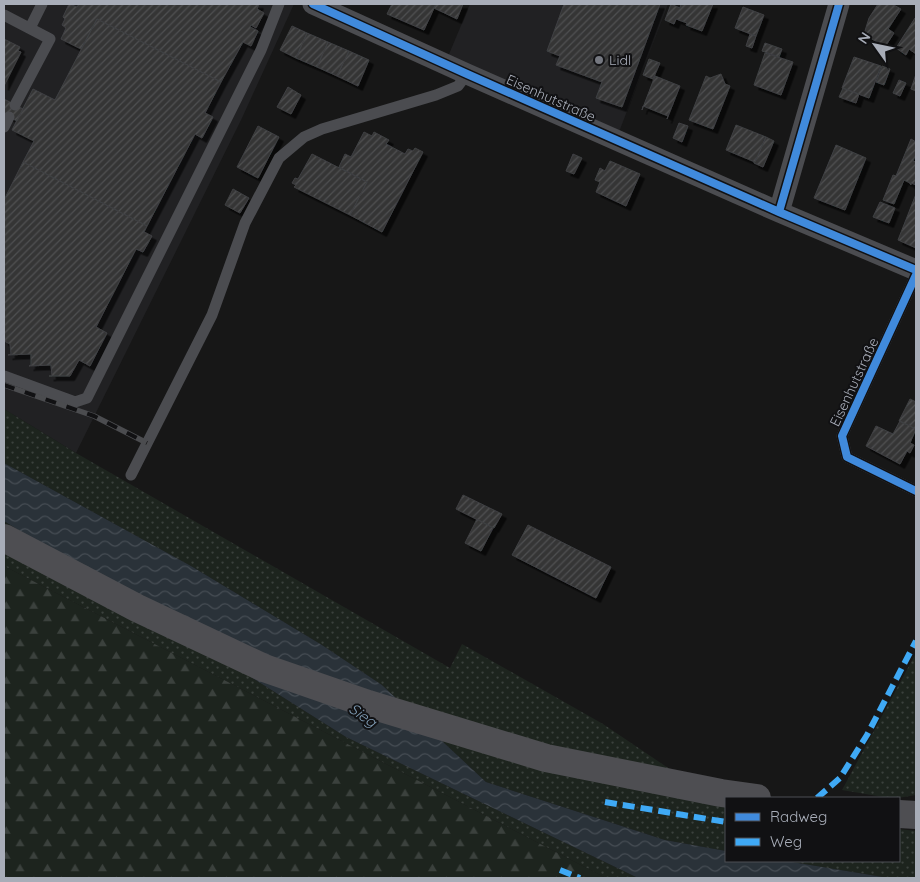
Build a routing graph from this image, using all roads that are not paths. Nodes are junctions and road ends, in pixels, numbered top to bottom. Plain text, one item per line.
1 (42, 4) edge
2 (279, 4) edge
3 (314, 4) edge
4 (839, 4) edge
5 (4, 15) edge
6 (30, 28) junction
7 (467, 74) junction
8 (15, 104) dead end
9 (779, 212) junction
10 (916, 270) edge
11 (916, 275) edge
12 (4, 376) edge
13 (131, 475) dead end
14 (916, 490) edge
15 (4, 538) edge
16 (750, 797) edge
17 (900, 814) edge
18 (916, 816) edge

1 - 6 lane
2 - 12 lane
3 - 7 street, Eisenhutstraße
4 - 9 street
5 - 6 lane
6 - 8 lane
7 - 9 street, Eisenhutstraße
7 - 13 lane
9 - 10 street, Eisenhutstraße
11 - 14 lane, Eisenhutstraße
15 - 16 highway
17 - 18 highway

